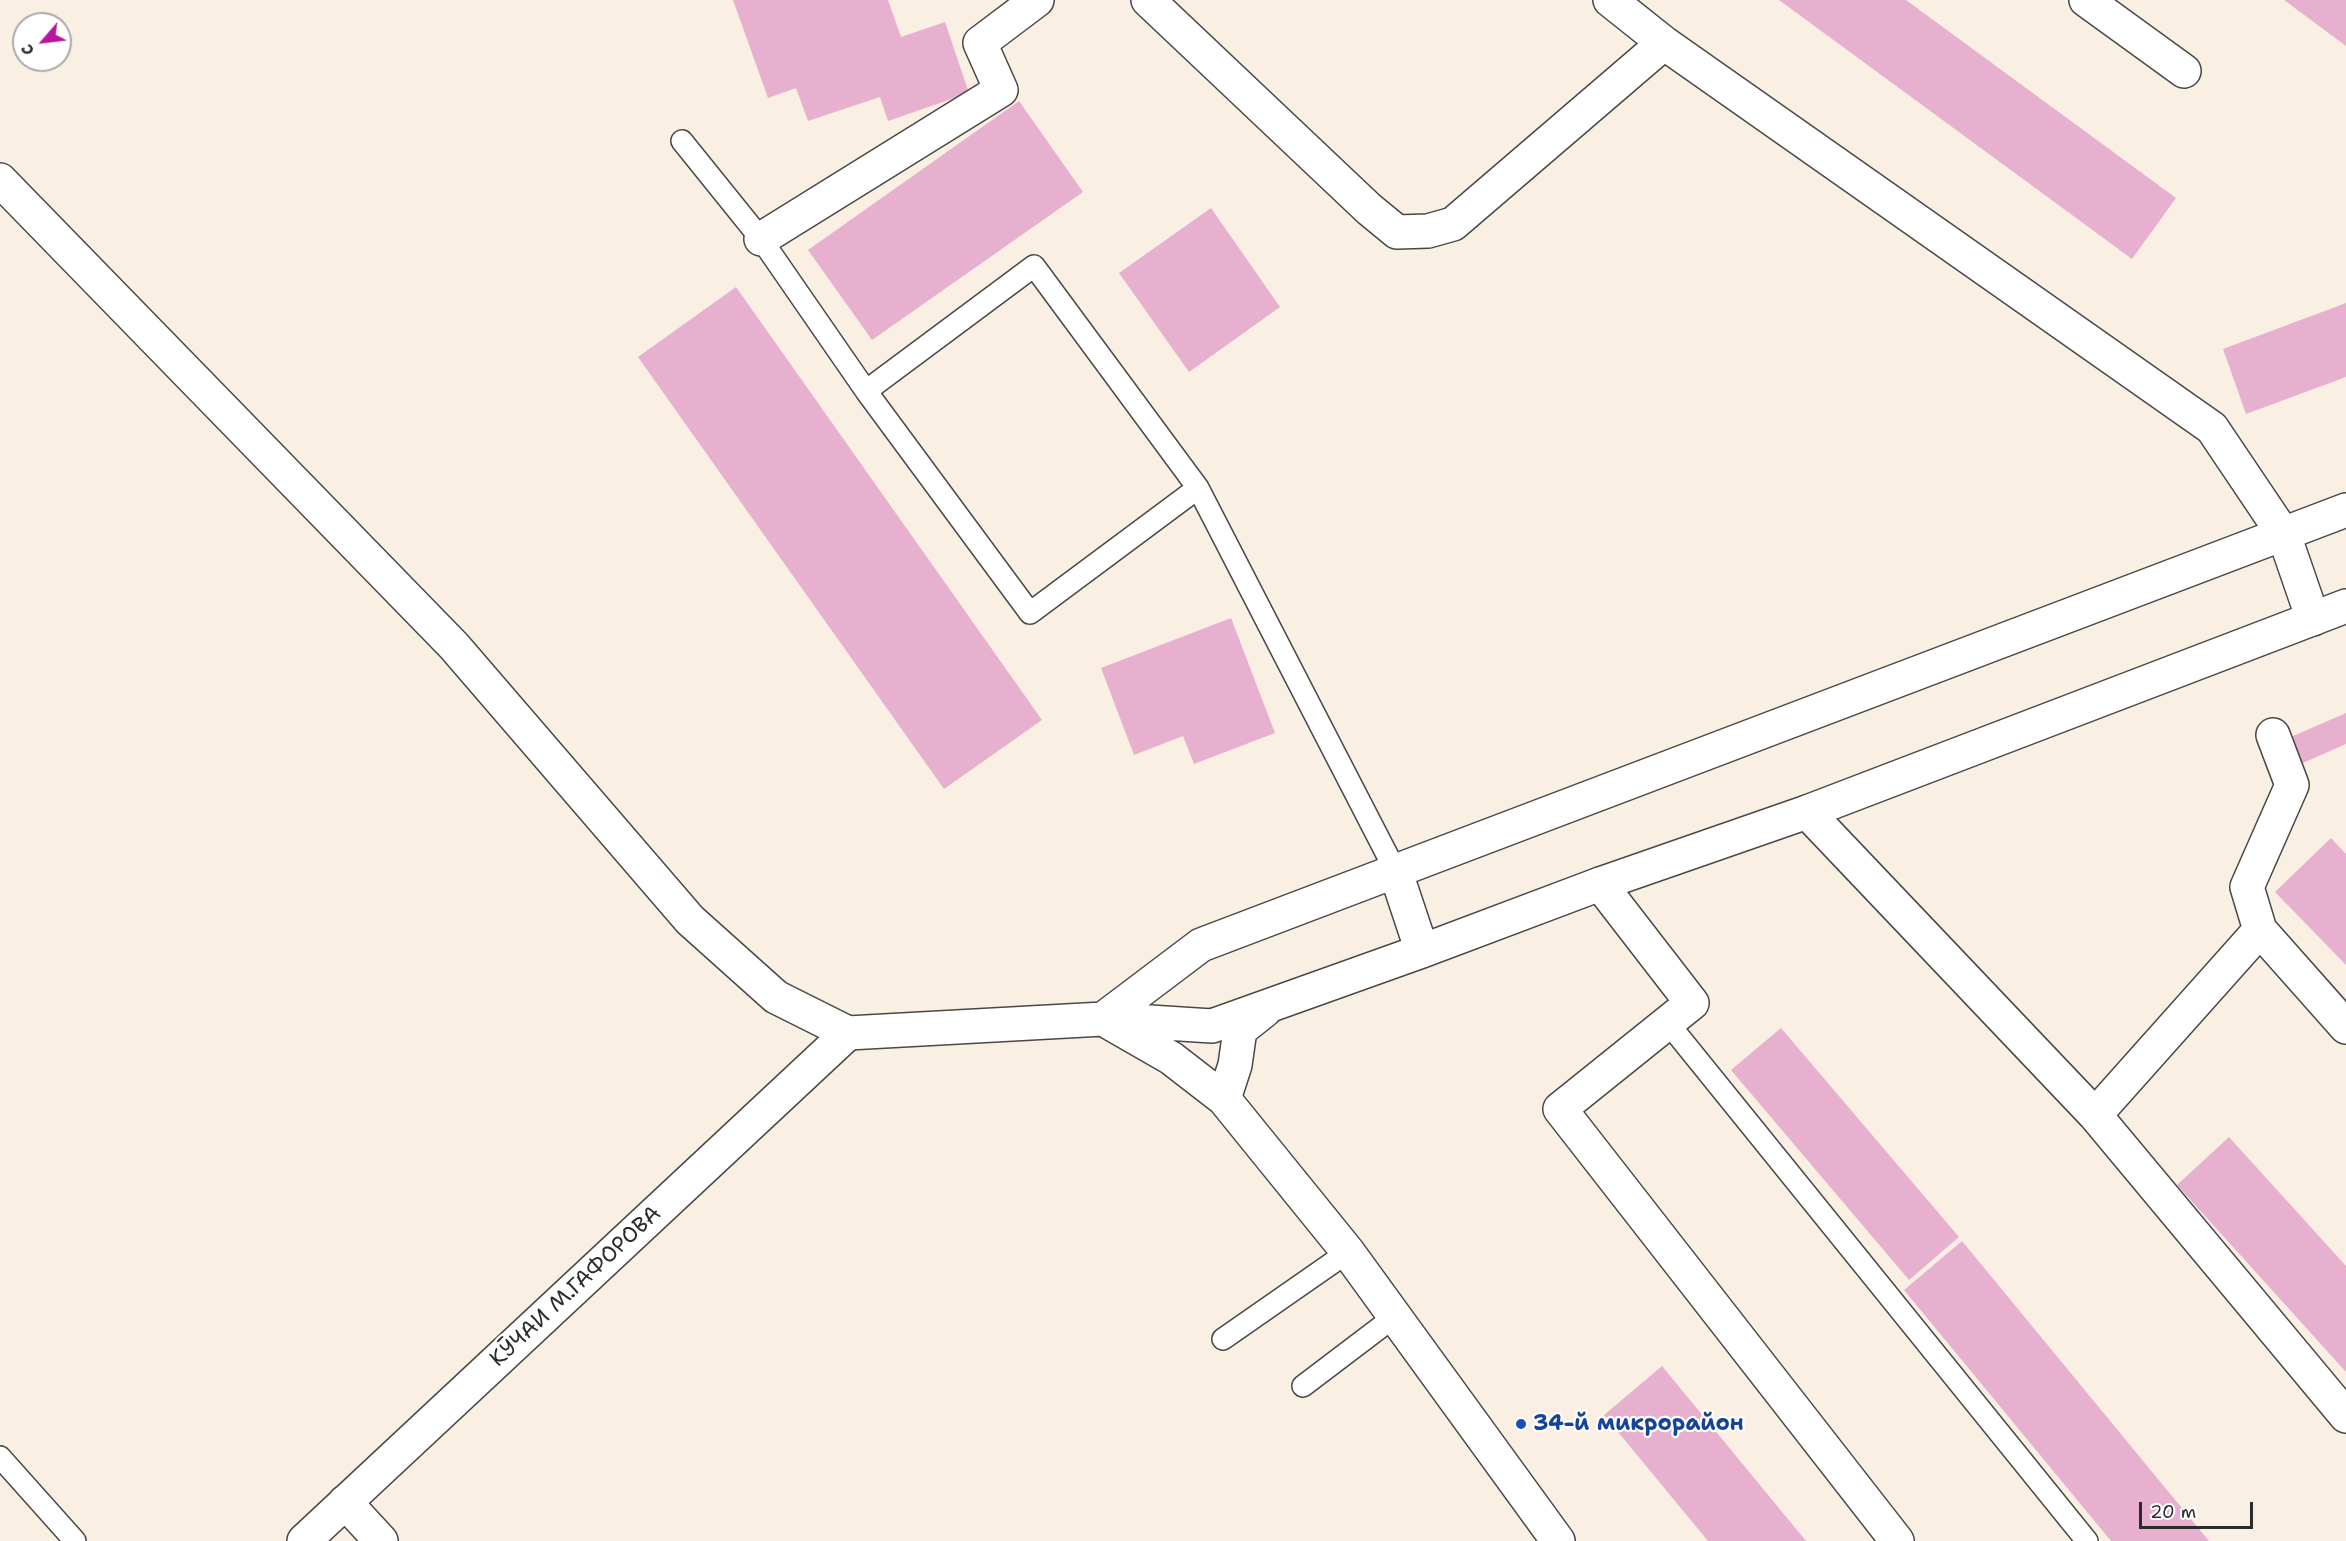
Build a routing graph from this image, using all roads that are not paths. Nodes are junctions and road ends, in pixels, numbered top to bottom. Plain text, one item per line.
1 (1037, 0) edge
2 (1148, 0) edge
3 (1610, 0) edge
4 (2086, 0) edge
5 (1664, 43) junction
6 (2184, 71) dead end
7 (681, 141) dead end
8 (0, 180) edge
9 (761, 239) junction
10 (866, 391) junction
11 (1198, 488) junction
12 (2346, 510) edge
13 (2284, 534) junction
14 (2346, 606) edge
15 (2313, 619) junction
16 (2273, 735) dead end
17 (1807, 812) junction
18 (1395, 870) junction
19 (1600, 884) junction
20 (2260, 930) junction
21 (1422, 951) junction
22 (1268, 1007) junction
23 (1103, 1020) junction
24 (1668, 1023) junction
25 (2346, 1027) edge
26 (848, 1033) junction
27 (1224, 1099) junction
28 (2095, 1115) junction
29 (1348, 1252) junction
30 (1394, 1317) junction
31 (1223, 1339) dead end
32 (1303, 1386) dead end
33 (2346, 1416) edge
34 (0, 1457) edge
35 (345, 1502) junction
36 (75, 1541) edge
37 (304, 1541) edge
38 (381, 1541) edge
39 (1558, 1541) edge
40 (1897, 1541) edge
41 (2087, 1541) edge

1 - 9 street
2 - 5 street
3 - 5 street
4 - 6 street
5 - 13 street
7 - 9 lane
8 - 26 street
9 - 10 lane
10 - 11 lane
10 - 11 lane
11 - 18 lane
12 - 13 street
13 - 15 street
13 - 18 street
14 - 15 street
15 - 17 street
16 - 20 street
17 - 19 street
17 - 28 street
18 - 21 street
18 - 23 street
19 - 21 street
19 - 24 street
20 - 25 street
20 - 28 street
21 - 22 street
22 - 23 street
22 - 27 street
23 - 26 street
23 - 27 street
24 - 40 street
24 - 41 lane
26 - 35 street, КӮЧАИ М.ГАФОРОВА
27 - 29 street
28 - 33 street
29 - 30 street
29 - 31 lane
30 - 32 lane
30 - 39 street
34 - 36 lane
35 - 37 street, КӮЧАИ М.ГАФОРОВА
35 - 38 street

